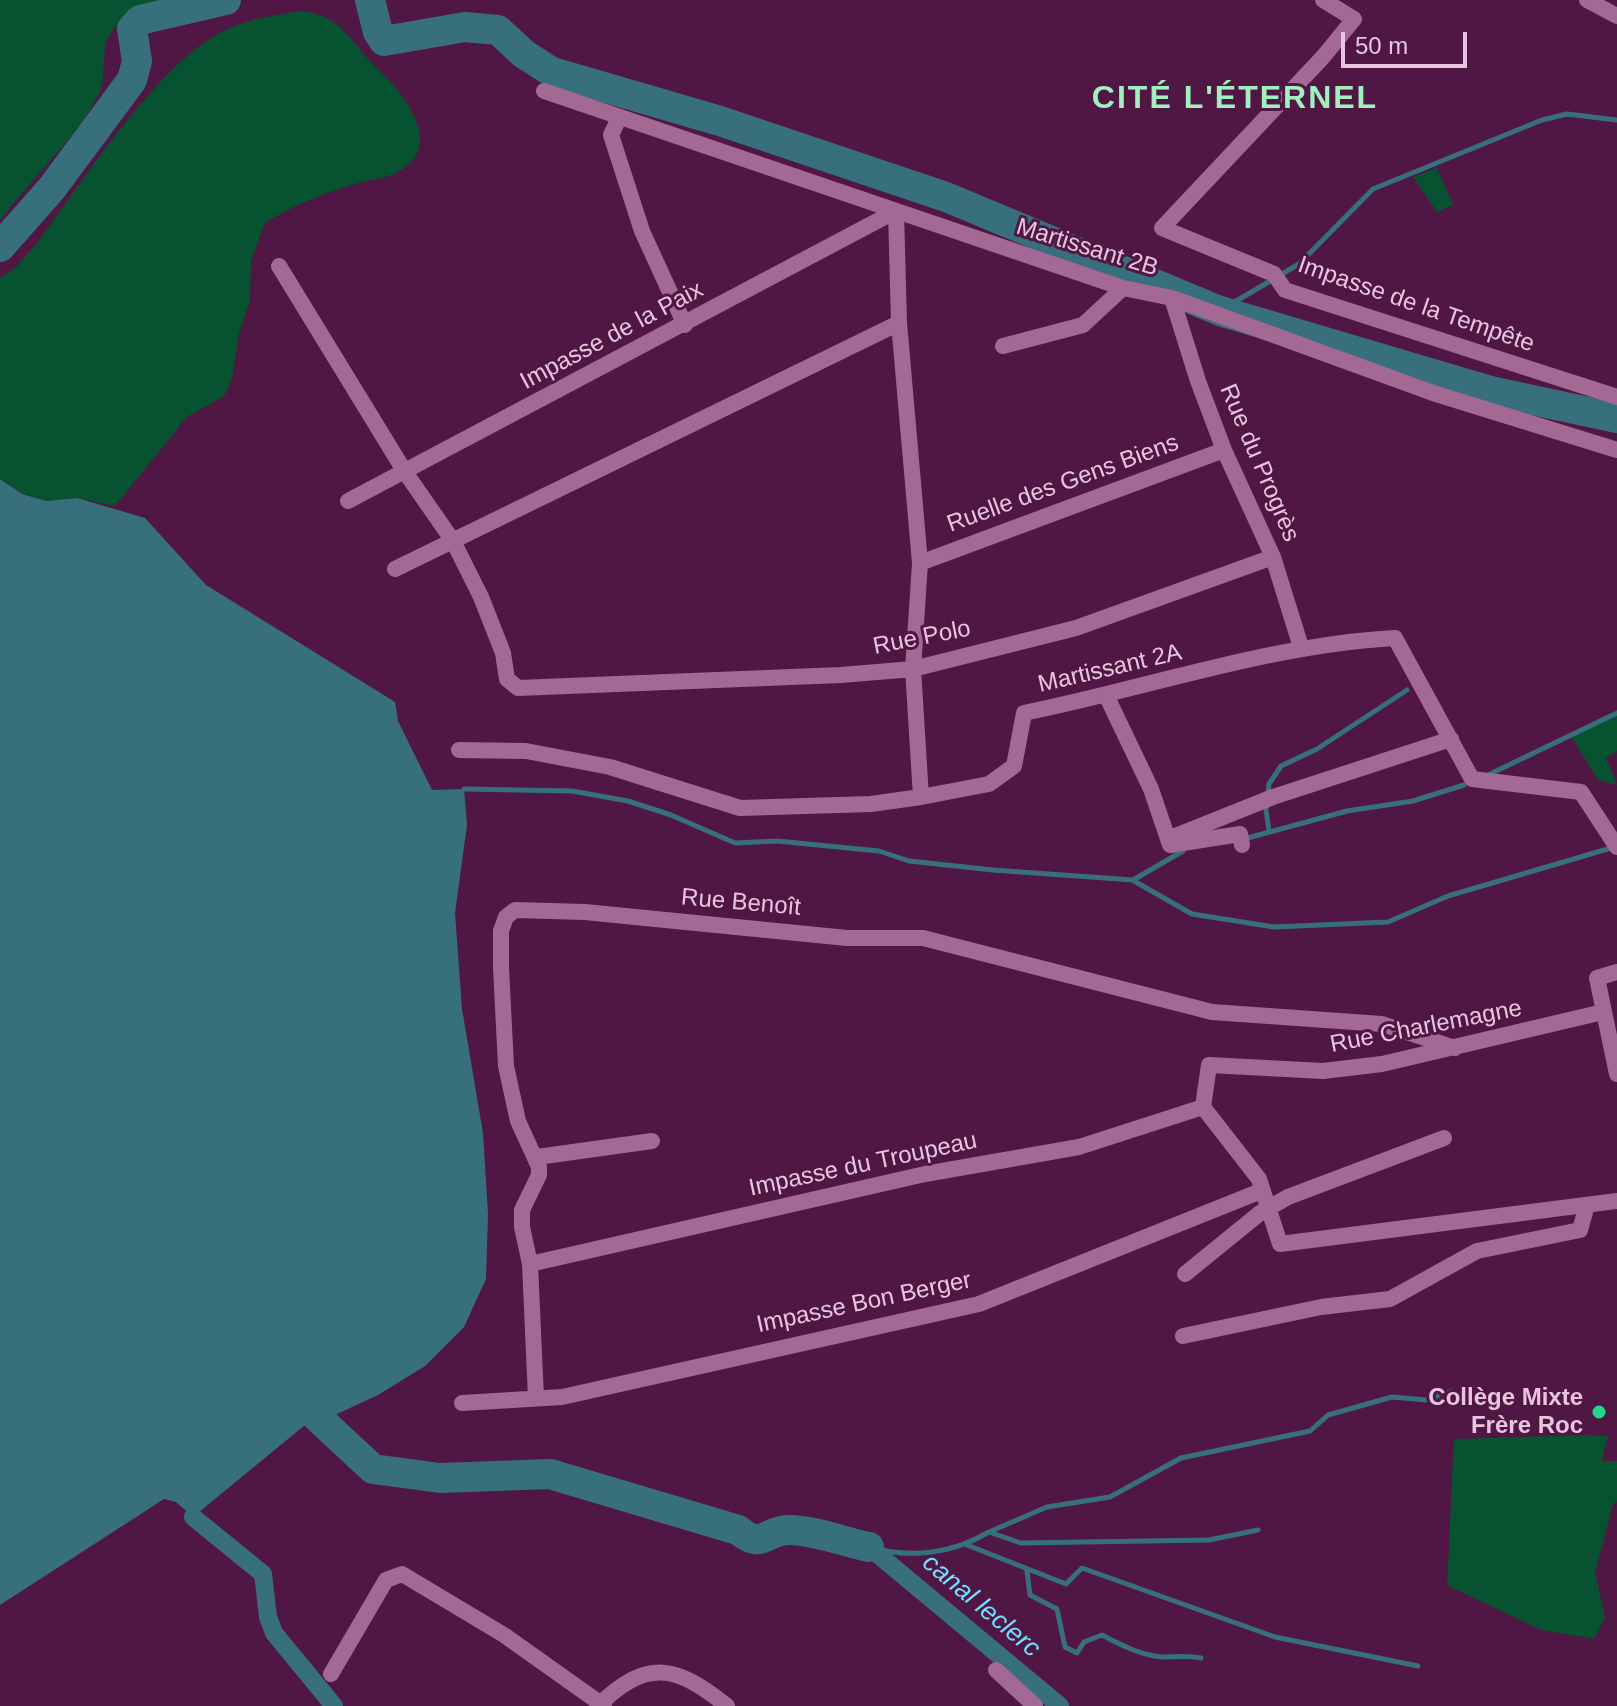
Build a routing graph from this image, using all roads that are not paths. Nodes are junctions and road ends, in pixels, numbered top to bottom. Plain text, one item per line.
1 (1323, 0) edge
2 (1587, 0) edge
3 (1617, 16) edge
4 (544, 91) dead end
5 (619, 118) junction
6 (896, 211) junction
7 (279, 266) dead end
8 (1123, 288) junction
9 (1172, 298) junction
10 (899, 323) junction
11 (685, 325) junction
12 (1003, 346) dead end
13 (1617, 397) edge
14 (1224, 450) junction
15 (1617, 450) edge
16 (405, 472) junction
17 (348, 501) dead end
18 (453, 541) junction
19 (1273, 557) junction
20 (920, 563) junction
21 (395, 569) dead end
22 (1301, 647) junction
23 (913, 669) junction
24 (1107, 697) junction
25 (1451, 739) junction
26 (459, 750) dead end
27 (921, 797) junction
28 (1168, 839) junction
29 (1241, 840) dead end
30 (1617, 847) edge
31 (1617, 972) edge
32 (1603, 1012) junction
33 (1455, 1048) junction
34 (1617, 1074) edge
35 (1203, 1107) junction
36 (1444, 1138) dead end
37 (652, 1141) dead end
38 (537, 1157) junction
39 (1261, 1191) junction
40 (1617, 1201) edge
41 (1587, 1205) junction
42 (1271, 1206) junction
43 (530, 1264) junction
44 (1185, 1274) dead end
45 (1183, 1336) dead end
46 (536, 1398) junction
47 (462, 1403) dead end
48 (996, 1670) dead end
49 (331, 1674) dead end
50 (601, 1705) edge
51 (727, 1706) edge
52 (1035, 1706) edge

1 - 13 street, Impasse de la Tempête
2 - 3 street
4 - 5 street, Martissant 2B
5 - 6 street, Martissant 2B
5 - 11 street
6 - 8 street, Martissant 2B
6 - 10 street
6 - 11 street, Impasse de la Paix
7 - 16 street
8 - 9 street, Martissant 2B
8 - 12 street
9 - 14 street, Rue du Progrès
9 - 15 street, Martissant 2B
10 - 18 street
10 - 20 street
11 - 16 street, Impasse de la Paix
14 - 19 street, Rue du Progrès
14 - 20 street, Ruelle des Gens Biens
16 - 17 street, Impasse de la Paix
16 - 18 street
18 - 21 street
18 - 23 street, Rue Polo
19 - 22 street, Rue du Progrès
19 - 23 street, Rue Polo
20 - 23 street
22 - 24 street, Martissant 2A
22 - 25 street, Martissant 2A
23 - 27 street
24 - 27 street, Martissant 2A
24 - 28 street
25 - 28 street
25 - 30 street, Martissant 2A
26 - 27 street, Martissant 2A
28 - 29 street
31 - 32 street
32 - 33 street, Rue Charlemagne
32 - 34 street
33 - 35 street, Rue Charlemagne
33 - 38 street, Rue Benoît
35 - 39 street
35 - 43 street, Impasse du Troupeau
36 - 42 street
37 - 38 street
38 - 43 street
39 - 42 street
39 - 46 street, Impasse Bon Berger
40 - 41 street
41 - 42 street
41 - 45 street
42 - 44 street
43 - 46 street
46 - 47 street, Impasse Bon Berger
48 - 52 street
49 - 50 street
50 - 51 street

